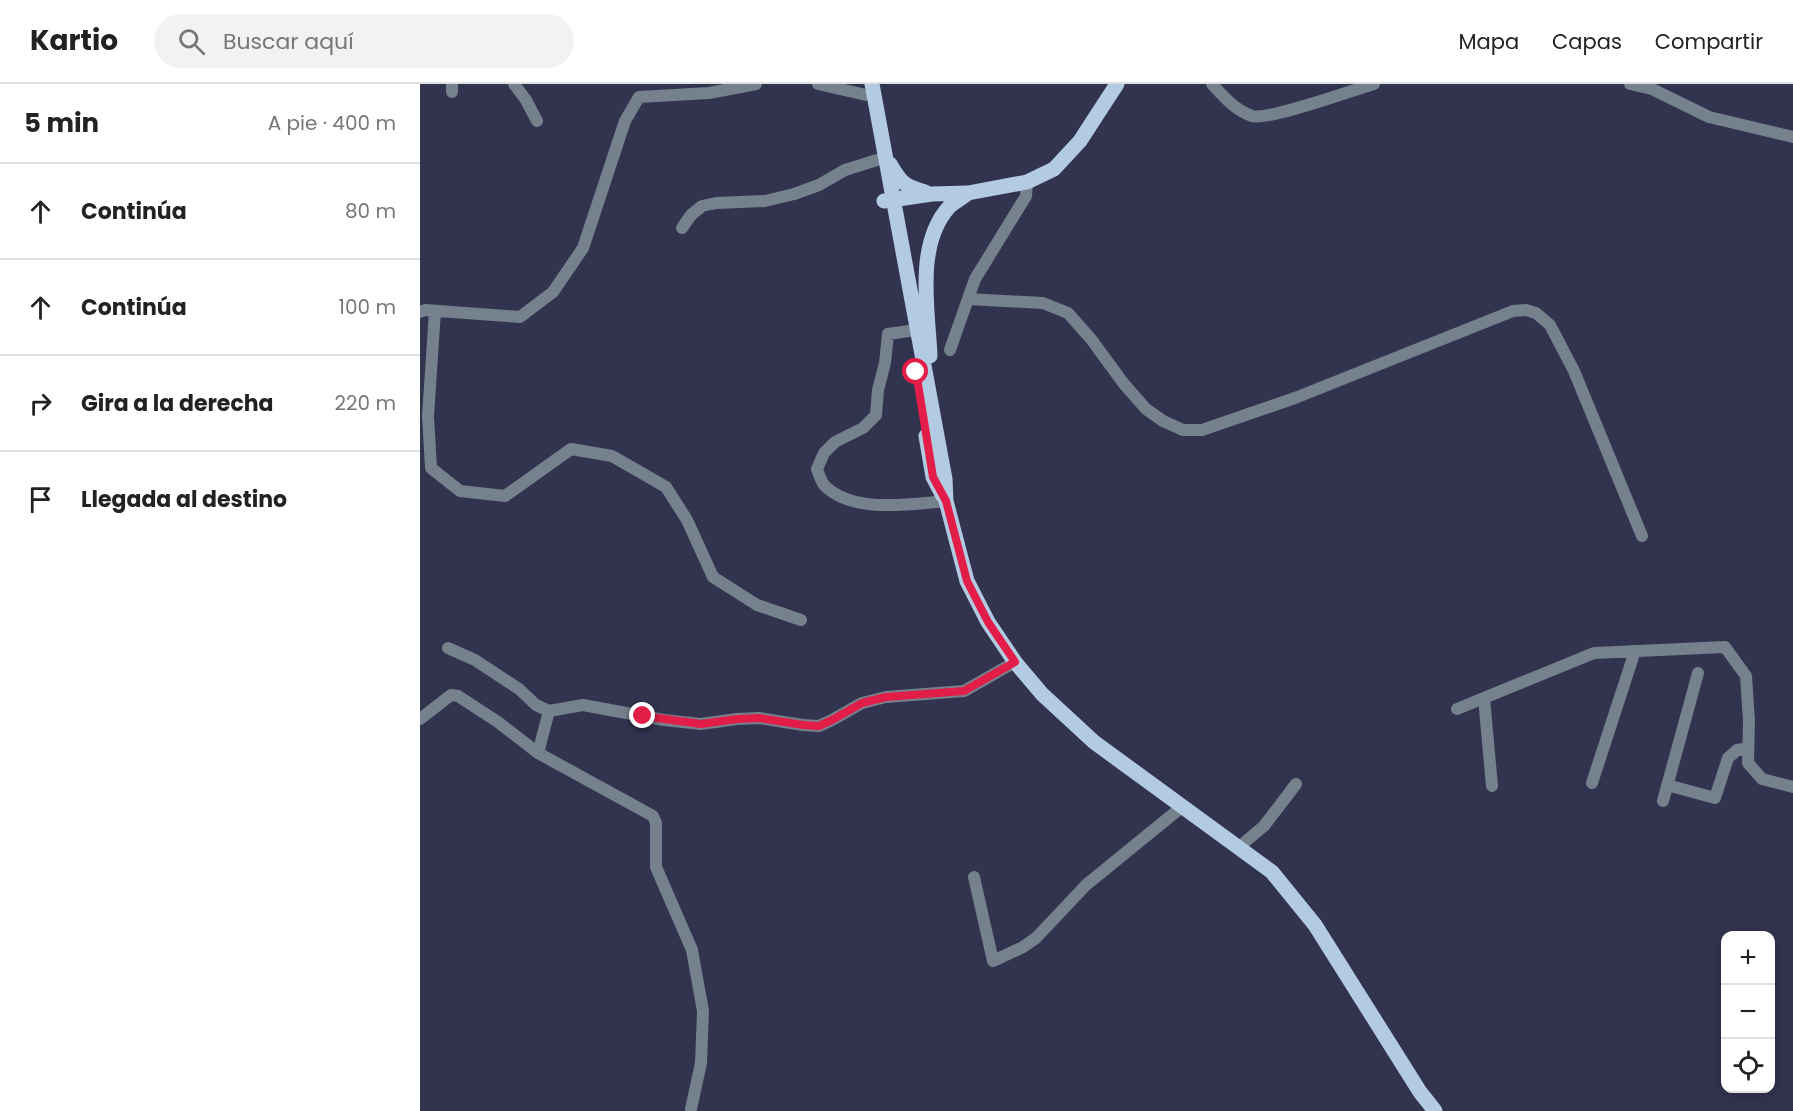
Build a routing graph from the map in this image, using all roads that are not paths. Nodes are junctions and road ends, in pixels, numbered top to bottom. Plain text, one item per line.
1 (514, 84) edge
2 (756, 84) edge
3 (818, 84) edge
4 (1117, 84) edge
5 (1212, 84) edge
6 (1374, 84) edge
7 (1630, 84) edge
8 (870, 87) edge
9 (537, 121) dead end
10 (1793, 137) edge
11 (882, 159) junction
12 (1027, 182) junction
13 (968, 193) junction
14 (932, 194) junction
15 (889, 200) junction
16 (682, 228) dead end
17 (968, 299) junction
18 (435, 311) junction
19 (420, 312) edge
20 (909, 331) junction
21 (950, 350) dead end
22 (934, 422) junction
23 (946, 501) junction
24 (1642, 536) dead end
25 (801, 620) dead end
26 (448, 648) dead end
27 (1635, 651) junction
28 (1015, 662) junction
29 (1698, 673) dead end
30 (1484, 698) junction
31 (1457, 709) dead end
32 (549, 711) junction
33 (420, 719) edge
34 (1748, 748) junction
35 (538, 753) junction
36 (1592, 783) dead end
37 (1296, 784) dead end
38 (1492, 786) dead end
39 (1667, 786) junction
40 (1793, 787) edge
41 (1663, 801) dead end
42 (1184, 806) junction
43 (1239, 847) junction
44 (974, 877) dead end
45 (691, 1109) dead end
46 (1435, 1111) edge

1 - 9 street
2 - 18 street
3 - 8 street
4 - 12 main road
5 - 6 street
7 - 10 street
8 - 11 main road
11 - 14 main road
11 - 15 main road
11 - 16 street
12 - 13 main road
12 - 17 street
13 - 14 main road
13 - 22 main road
14 - 15 main road
15 - 20 main road
15 - 22 main road
17 - 21 street
17 - 24 street
18 - 19 street
18 - 25 street
20 - 23 main road
20 - 23 street
22 - 23 main road
23 - 28 main road
26 - 32 street
27 - 30 street
27 - 34 street
27 - 36 street
28 - 32 street
28 - 42 main road
29 - 39 street
30 - 31 street
30 - 38 street
32 - 35 street
33 - 35 street
34 - 39 street
34 - 40 street
35 - 45 street
37 - 43 street
39 - 41 street
42 - 43 main road
42 - 44 street
43 - 46 main road

